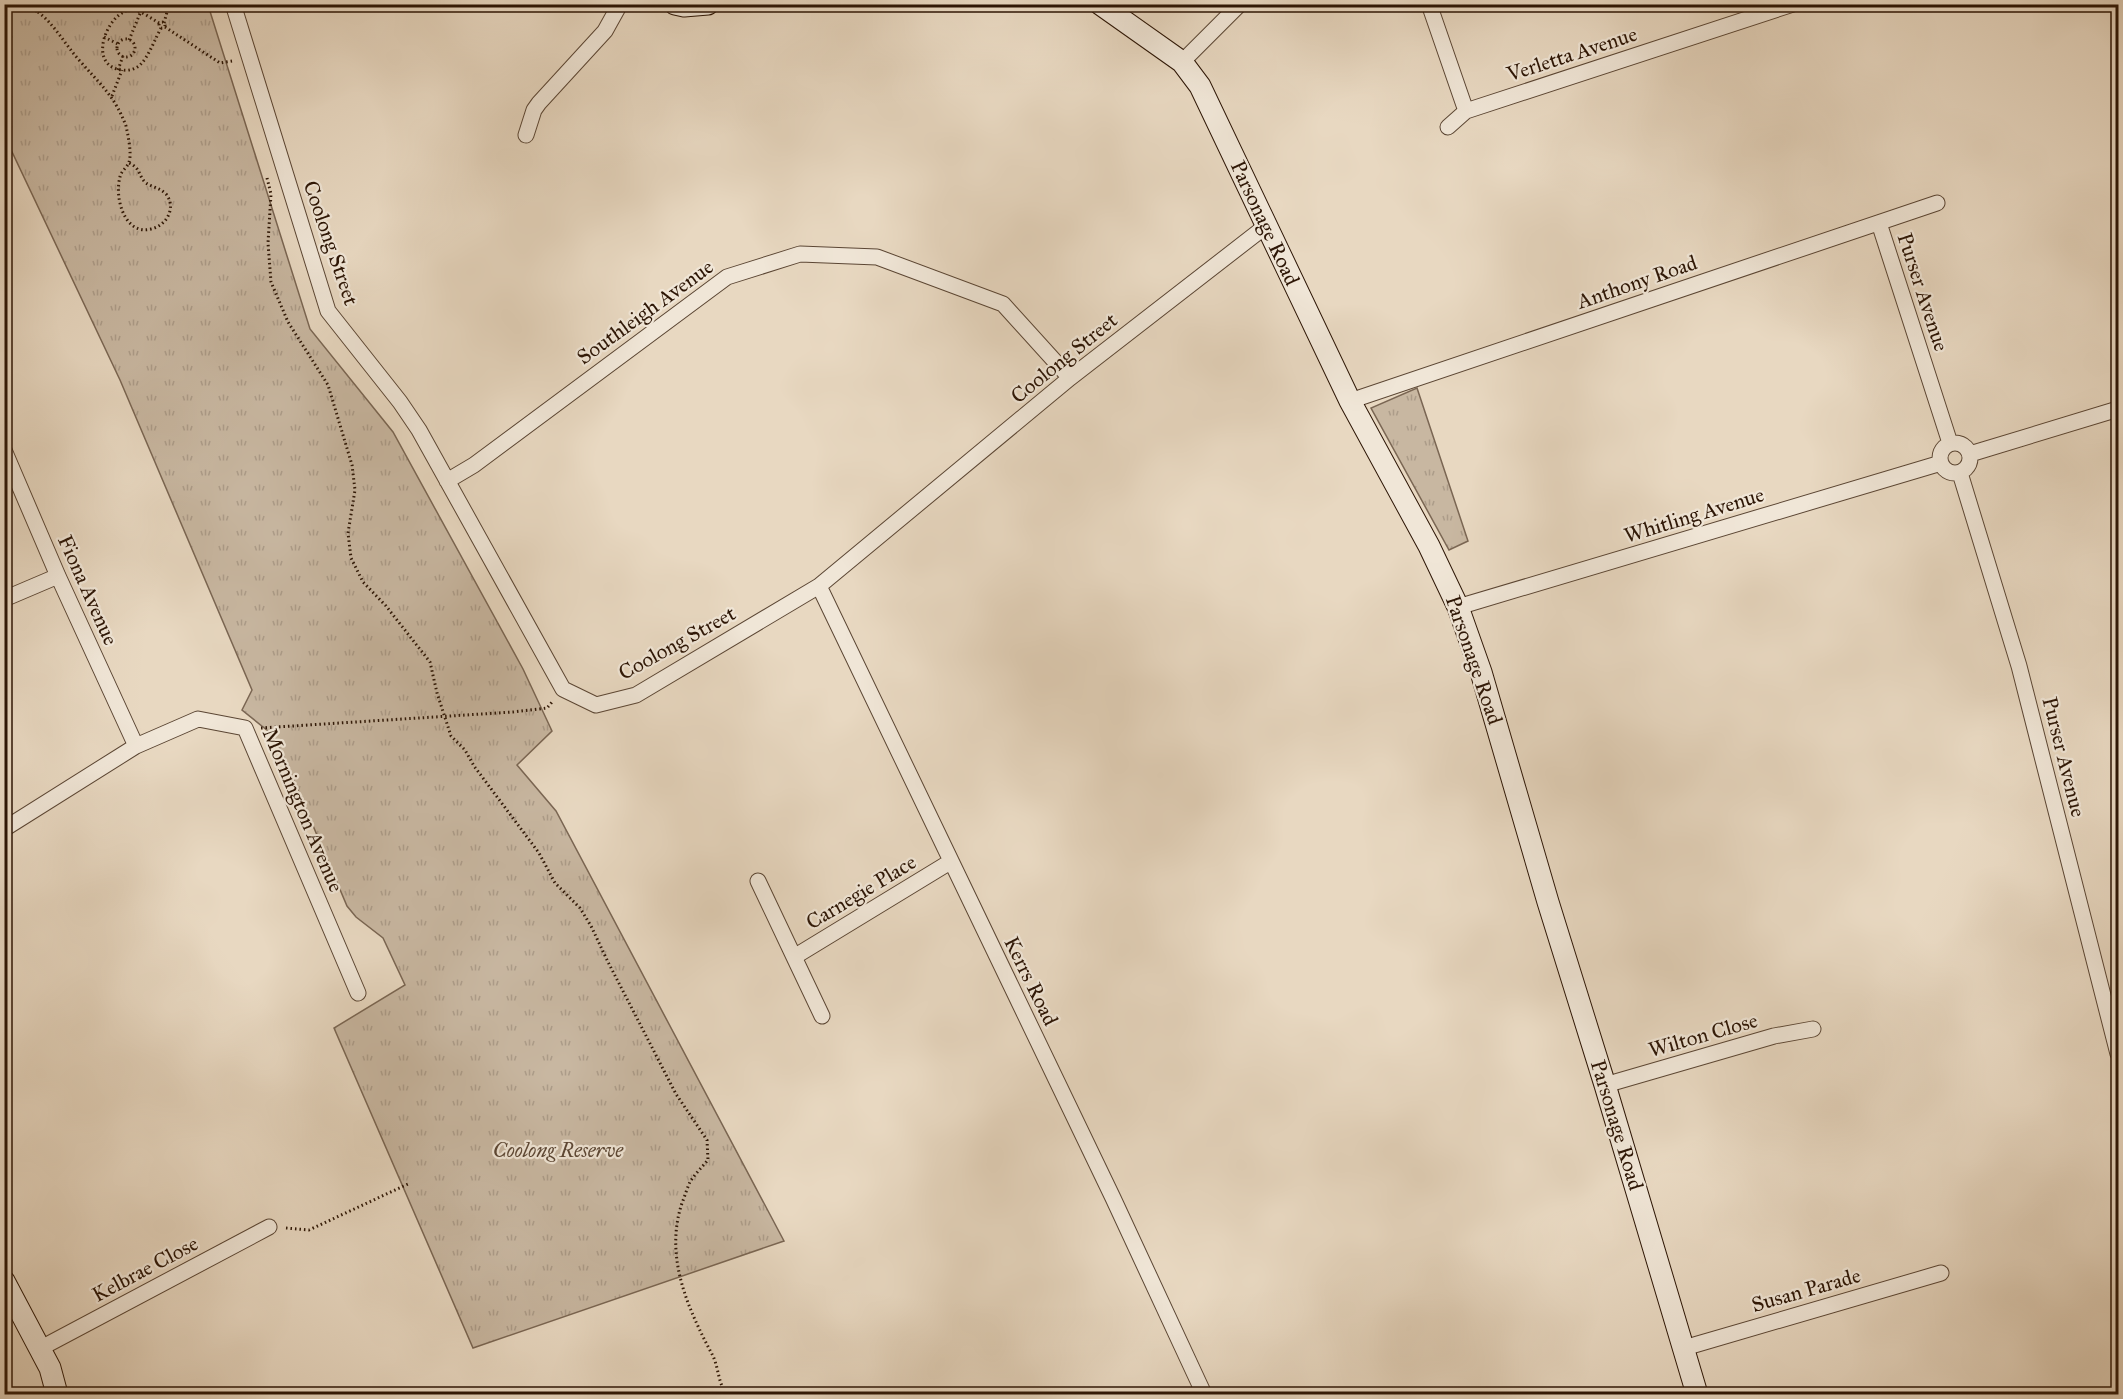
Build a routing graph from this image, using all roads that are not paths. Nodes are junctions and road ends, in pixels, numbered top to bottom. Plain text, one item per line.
1 (233, 4) edge
2 (620, 4) edge
3 (675, 4) edge
4 (708, 4) edge
5 (1100, 4) edge
6 (1240, 4) edge
7 (1429, 4) edge
8 (1793, 4) edge
9 (1182, 62) junction
10 (1466, 111) junction
11 (1448, 127) dead end
12 (526, 135) dead end
13 (1937, 203) dead end
14 (1879, 223) junction
15 (1266, 226) junction
16 (1070, 378) junction
17 (1350, 401) junction
18 (2118, 409) edge
19 (1950, 443) junction
20 (4, 450) edge
21 (1970, 454) junction
22 (1941, 463) junction
23 (1960, 473) junction
24 (447, 481) junction
25 (58, 576) junction
26 (819, 586) junction
27 (4, 599) edge
28 (1458, 607) junction
29 (136, 746) junction
30 (4, 830) edge
31 (950, 862) junction
32 (758, 881) dead end
33 (794, 957) junction
34 (358, 993) dead end
35 (822, 1016) dead end
36 (1813, 1029) dead end
37 (2118, 1054) edge
38 (1605, 1085) junction
39 (269, 1227) road end
40 (1941, 1273) dead end
41 (4, 1281) edge
42 (41, 1348) junction
43 (1684, 1348) junction
44 (57, 1395) edge
45 (1204, 1395) edge
46 (1697, 1395) edge

1 - 24 street, Coolong Street
2 - 12 street
3 - 4 street
5 - 9 street, Parsonage Road
6 - 9 street
7 - 10 street
8 - 10 street, Verletta Avenue
9 - 15 street, Parsonage Road
10 - 11 street, Verletta Avenue
13 - 14 street, Anthony Road
14 - 17 street, Anthony Road
14 - 19 street, Purser Avenue
15 - 16 street, Coolong Street
15 - 17 street, Parsonage Road
16 - 24 street, Southleigh Avenue
16 - 26 street, Coolong Street
17 - 28 street, Parsonage Road
18 - 21 street
19 - 21 street
19 - 22 street
20 - 25 street, Fiona Avenue
21 - 23 street
22 - 23 street
22 - 28 street, Whitling Avenue
23 - 37 street, Purser Avenue
24 - 26 street, Coolong Street
25 - 27 street
25 - 29 street, Fiona Avenue
26 - 31 street, Kerrs Road
28 - 38 street, Parsonage Road
29 - 30 street, Mornington Avenue
29 - 34 street, Mornington Avenue
31 - 33 street, Carnegie Place
31 - 45 street, Kerrs Road
32 - 33 street, Carnegie Place
33 - 35 street, Carnegie Place
36 - 38 street, Wilton Close
38 - 43 street, Parsonage Road
39 - 42 street, Kelbrae Close
40 - 43 street, Susan Parade
41 - 42 street
42 - 44 street
43 - 46 street, Parsonage Road

